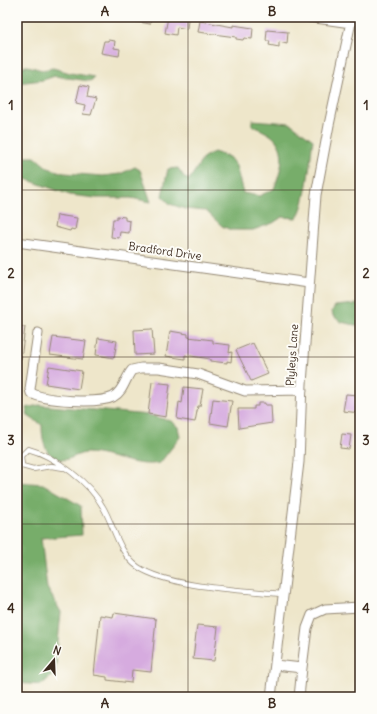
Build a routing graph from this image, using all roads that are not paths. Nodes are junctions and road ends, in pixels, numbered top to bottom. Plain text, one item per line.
1 (309, 17) edge
2 (352, 20) edge
3 (17, 242) edge
4 (309, 283) junction
5 (38, 332) dead end
6 (302, 390) junction
7 (64, 468) junction
8 (283, 594) junction
9 (360, 607) edge
10 (275, 665) junction
11 (302, 668) junction
12 (271, 697) edge
13 (299, 697) edge

1 - 2 street
2 - 4 street, Plyleys Lane
3 - 4 street, Bradford Drive
4 - 6 street, Plyleys Lane
5 - 6 street
6 - 8 street, Plyleys Lane
7 - 7 lane
7 - 8 lane
8 - 10 street, Plyleys Lane
9 - 11 street
10 - 11 street
10 - 12 street, Plyleys Lane
11 - 13 street

